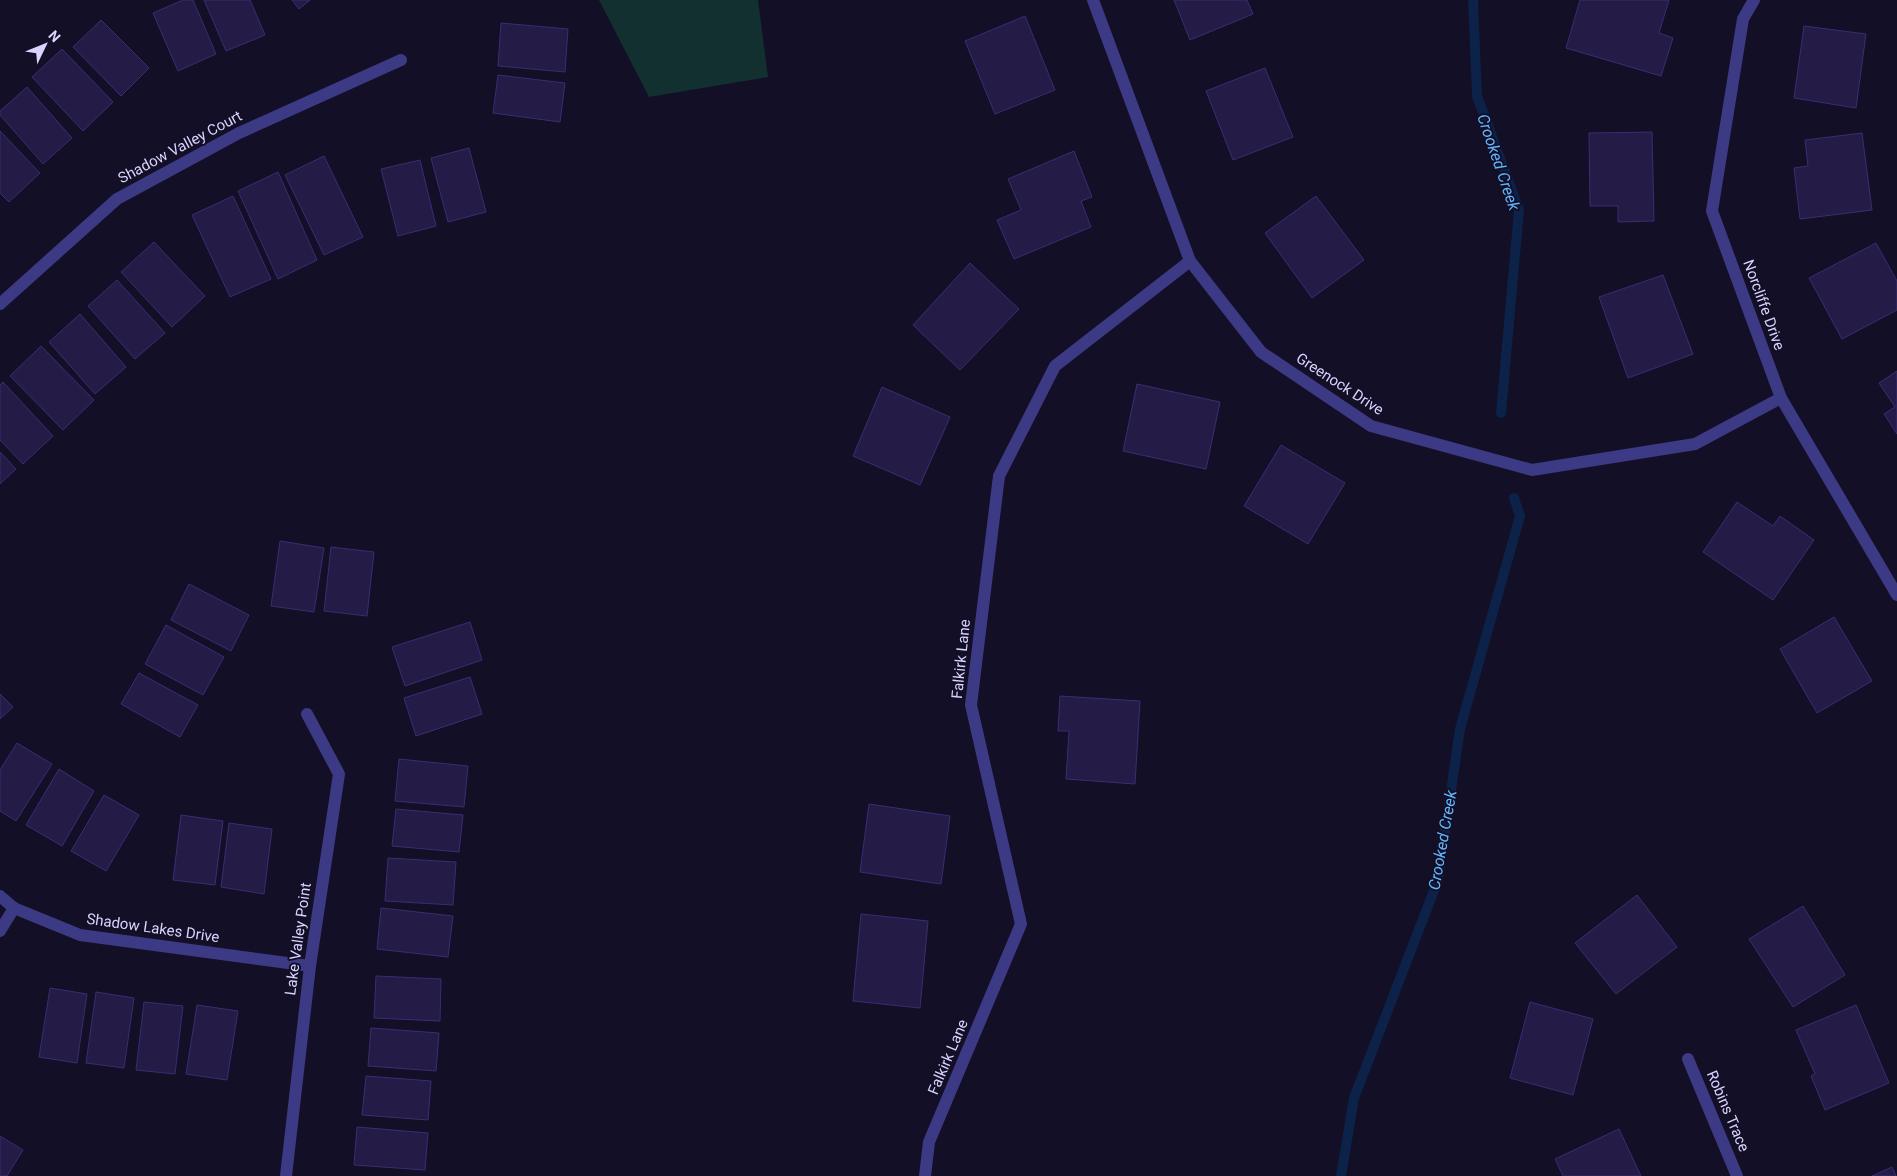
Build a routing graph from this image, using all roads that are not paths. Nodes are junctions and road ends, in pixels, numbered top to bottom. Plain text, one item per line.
1 (1093, 0) edge
2 (1754, 0) edge
3 (401, 60) dead end
4 (1190, 261) junction
5 (0, 304) edge
6 (1781, 398) junction
7 (1897, 595) edge
8 (307, 714) dead end
9 (0, 896) edge
10 (14, 908) junction
11 (0, 931) edge
12 (310, 966) junction
13 (1688, 1059) dead end
14 (286, 1176) edge
15 (925, 1176) edge
16 (1737, 1176) edge

1 - 4 street, Greenock Drive
2 - 6 street, Norcliffe Drive
3 - 5 street, Shadow Valley Court
4 - 6 street, Greenock Drive
4 - 15 street, Falkirk Lane
6 - 7 street, Norcliffe Drive
8 - 12 street, Lake Valley Point
9 - 10 street, Shadow Lakes Drive
10 - 11 street
10 - 12 street, Shadow Lakes Drive
12 - 14 street, Lake Valley Point
13 - 16 street, Robins Trace

